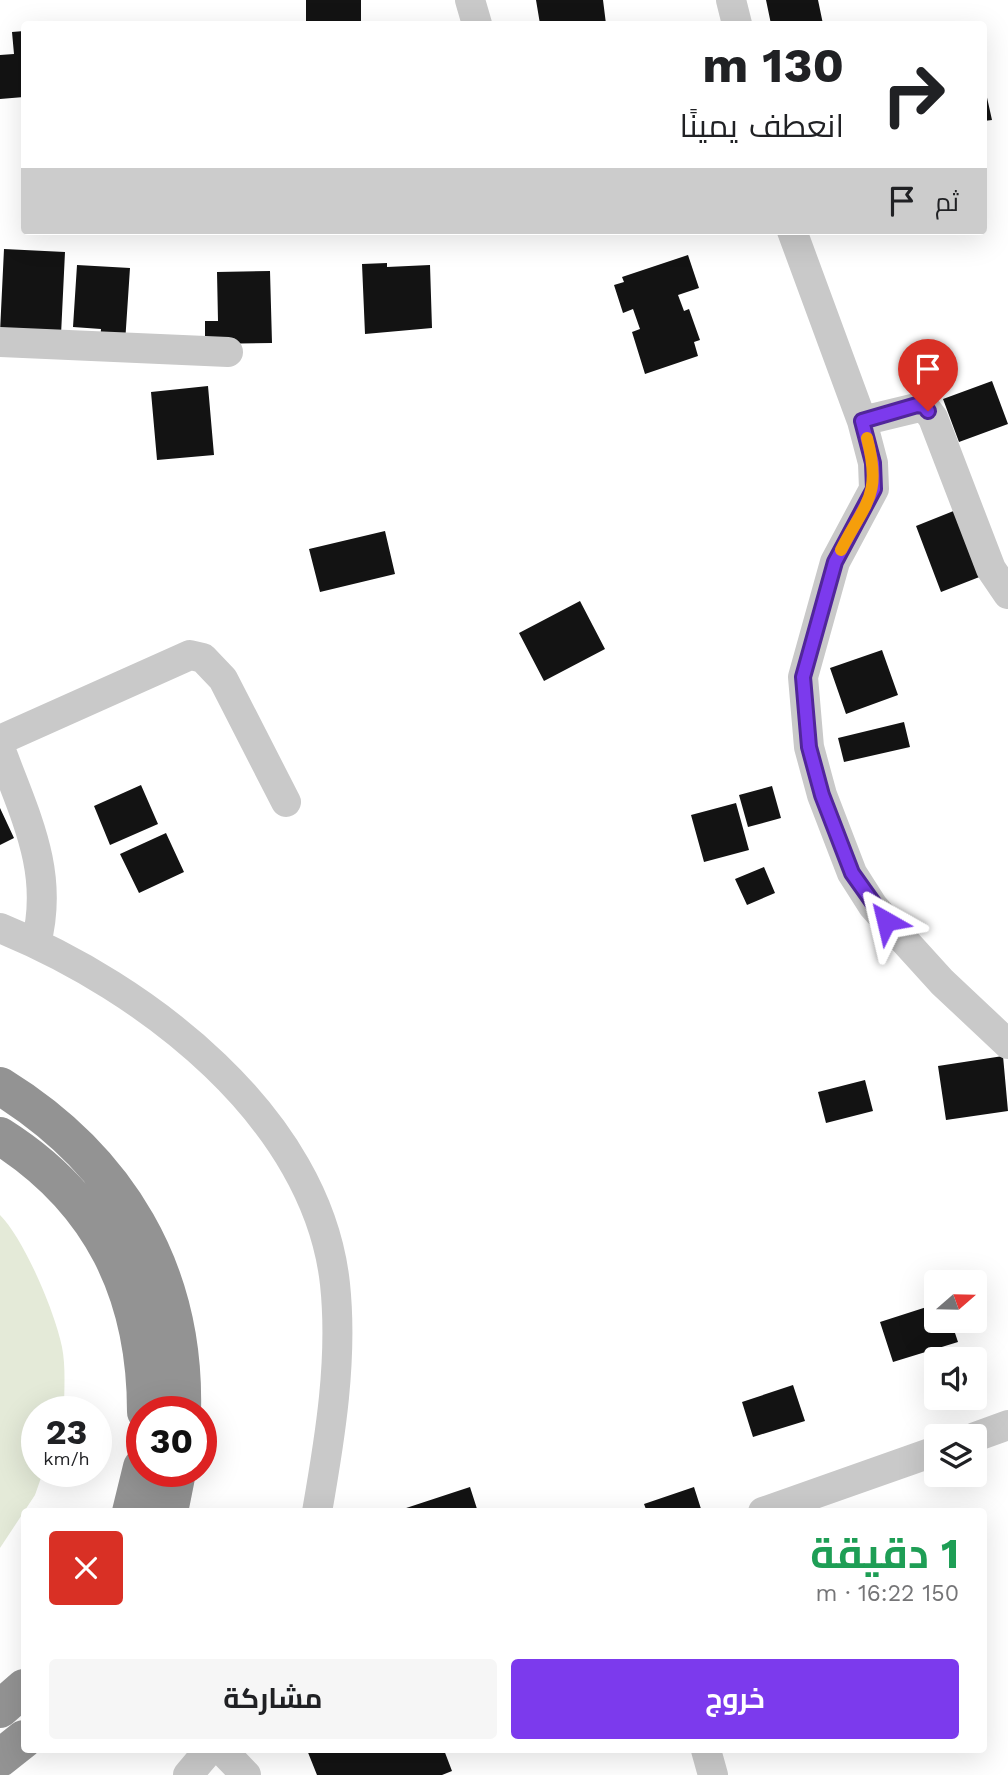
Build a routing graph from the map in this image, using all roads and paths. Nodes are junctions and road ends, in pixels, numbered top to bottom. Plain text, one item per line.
1 (470, 0) edge
2 (731, 0) edge
3 (476, 21) edge
4 (736, 21) edge
5 (793, 235) edge
6 (0, 342) edge
7 (228, 352) dead end
8 (862, 421) junction
9 (1008, 594) edge
10 (0, 740) edge
11 (0, 748) edge
12 (286, 802) dead end
13 (0, 928) edge
14 (36, 943) junction
15 (1008, 1044) edge
16 (0, 1086) edge
17 (0, 1136) edge
18 (145, 1396) edge
19 (180, 1396) edge
20 (1008, 1425) edge
21 (987, 1433) edge
22 (924, 1455) edge
23 (137, 1487) edge
24 (174, 1487) edge
25 (132, 1508) edge
26 (170, 1508) edge
27 (318, 1508) edge
28 (774, 1508) edge
29 (21, 1691) edge
30 (0, 1709) edge
31 (21, 1741) edge
32 (206, 1753) edge
33 (225, 1753) edge
34 (707, 1753) edge
35 (0, 1758) edge
36 (188, 1775) edge
37 (247, 1775) edge
38 (713, 1775) edge

1 - 3 street
2 - 4 street
5 - 8 street
6 - 7 street
8 - 9 street
8 - 15 street
10 - 12 street
11 - 14 street
13 - 14 street
14 - 27 street
16 - 19 highway
17 - 18 highway
20 - 21 street
22 - 28 street
23 - 25 highway
24 - 26 highway
29 - 30 highway
31 - 35 highway
32 - 36 street
33 - 37 street
34 - 38 street

